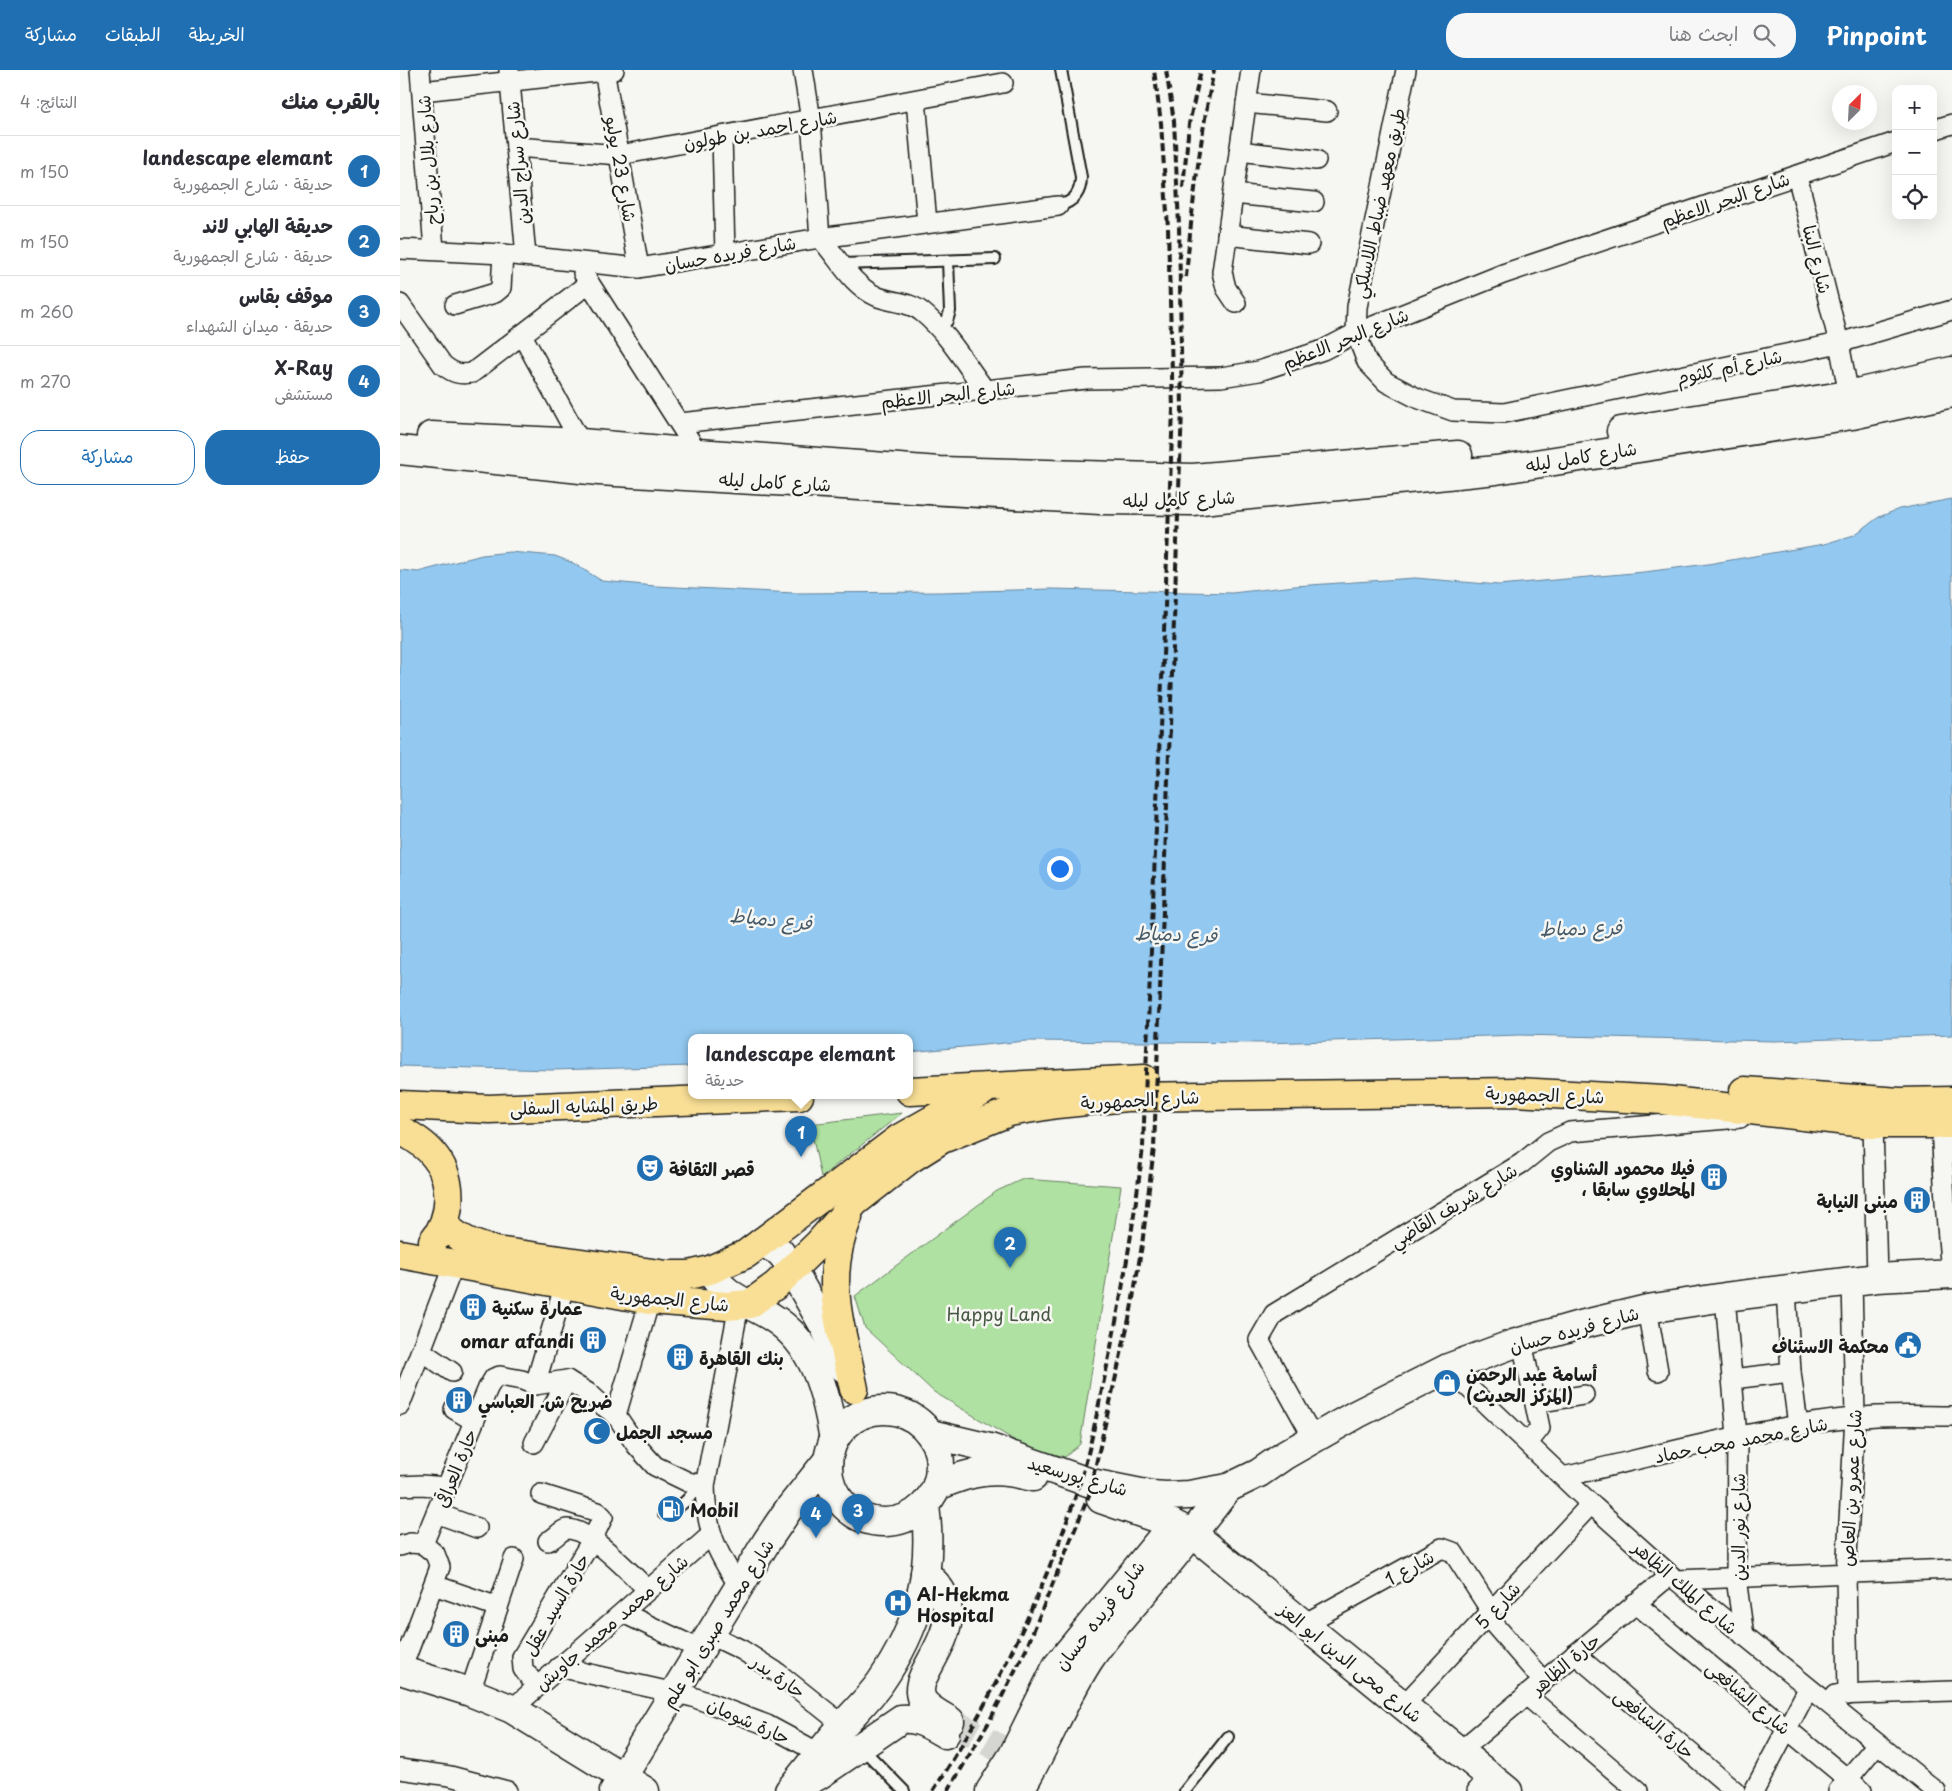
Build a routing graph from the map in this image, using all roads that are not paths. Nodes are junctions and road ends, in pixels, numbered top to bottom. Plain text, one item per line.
1 (420, 70) edge
2 (803, 70) edge
3 (1061, 70) edge
4 (1251, 70) edge
5 (1406, 70) edge
6 (607, 71) edge
7 (509, 76) edge
8 (1003, 83) dead end
9 (422, 92) junction
10 (916, 100) junction
11 (1246, 103) junction
12 (1327, 110) dead end
13 (811, 120) junction
14 (1952, 124) edge
15 (1937, 129) edge
16 (722, 136) junction
17 (1892, 143) edge
18 (516, 147) junction
19 (1239, 151) junction
20 (620, 155) junction
21 (1316, 160) dead end
22 (1797, 175) junction
23 (1233, 194) junction
24 (1314, 202) dead end
25 (1058, 206) joint
26 (927, 223) junction
27 (1227, 235) junction
28 (820, 238) junction
29 (1309, 244) dead end
30 (400, 249) edge
31 (434, 250) junction
32 (503, 254) junction
33 (725, 254) junction
34 (526, 256) junction
35 (995, 259) dead end
36 (577, 261) junction
37 (948, 261) junction
38 (842, 264) junction
39 (639, 268) junction
40 (589, 283) junction
41 (1236, 302) dead end
42 (400, 304) edge
43 (455, 305) dead end
44 (1952, 310) edge
45 (939, 329) junction
46 (1356, 333) junction
47 (522, 335) junction
48 (1839, 343) junction
49 (1952, 371) edge
50 (985, 390) junction
51 (1952, 393) edge
52 (1850, 405) junction
53 (1504, 413) joint
54 (680, 423) junction
55 (400, 435) edge
56 (400, 450) edge
57 (587, 454) junction
58 (698, 454) junction
59 (991, 1087) junction
60 (913, 1091) edge
61 (728, 1099) edge
62 (1952, 1101) edge
63 (400, 1105) edge
64 (1784, 1114) junction
65 (1873, 1124) junction
66 (1946, 1124) edge
67 (400, 1130) edge
68 (855, 1202) junction
69 (1948, 1202) edge
70 (444, 1225) junction
71 (762, 1242) junction
72 (401, 1255) edge
73 (454, 1264) junction
74 (710, 1270) junction
75 (791, 1270) junction
76 (1952, 1274) edge
77 (1865, 1280) junction
78 (564, 1284) junction
79 (1786, 1290) junction
80 (1725, 1297) junction
81 (650, 1300) junction
82 (744, 1305) junction
83 (1647, 1309) junction
84 (1522, 1342) junction
85 (421, 1351) junction
86 (1448, 1368) junction
87 (1658, 1371) dead end
88 (452, 1372) dead end
89 (1791, 1372) junction
90 (1732, 1379) junction
91 (567, 1380) junction
92 (535, 1386) junction
93 (1584, 1395) dead end
94 (860, 1401) junction
95 (1536, 1403) junction
96 (400, 1405) edge
97 (454, 1409) dead end
98 (616, 1415) junction
99 (1952, 1416) edge
100 (1855, 1417) junction
101 (474, 1421) junction
102 (1798, 1426) junction
103 (931, 1434) junction
104 (1737, 1436) junction
105 (1314, 1438) junction
106 (1528, 1443) junction
107 (534, 1444) dead end
108 (831, 1450) junction
109 (1563, 1477) junction
110 (702, 1485) junction
111 (400, 1486) edge
112 (447, 1487) junction
113 (1228, 1488) junction
114 (541, 1494) dead end
115 (931, 1496) junction
116 (1591, 1504) junction
117 (436, 1513) junction
118 (664, 1514) dead end
119 (477, 1528) dead end
120 (1183, 1529) junction
121 (711, 1535) junction
122 (592, 1540) junction
123 (548, 1541) dead end
124 (423, 1544) junction
125 (400, 1546) edge
126 (514, 1559) dead end
127 (1952, 1569) edge
128 (925, 1573) junction
129 (1846, 1573) junction
130 (1673, 1577) junction
131 (1736, 1578) junction
132 (434, 1585) junction
133 (739, 1586) junction
134 (648, 1590) junction
135 (1635, 1604) junction
136 (498, 1607) junction
137 (622, 1613) junction
138 (1489, 1614) junction
139 (1304, 1624) junction
140 (1744, 1636) junction
141 (706, 1642) junction
142 (1575, 1654) junction
143 (559, 1667) junction
144 (400, 1670) edge
145 (1543, 1681) junction
146 (537, 1686) junction
147 (674, 1691) junction
148 (1952, 1691) edge
149 (470, 1692) junction
150 (1812, 1692) junction
151 (1526, 1695) junction
152 (1848, 1695) junction
153 (1404, 1705) junction
154 (512, 1709) junction
155 (843, 1725) junction
156 (1787, 1729) junction
157 (1228, 1737) dead end
158 (1877, 1744) junction
159 (860, 1746) junction
160 (1460, 1751) junction
161 (819, 1753) junction
162 (400, 1769) edge
163 (1012, 1771) edge
164 (448, 1783) edge
165 (628, 1786) edge
166 (1492, 1786) edge
167 (1849, 1787) edge
168 (789, 1790) edge
169 (507, 1791) edge
170 (904, 1791) edge
171 (990, 1791) edge
172 (1185, 1791) edge
173 (1638, 1791) edge
174 (1735, 1791) edge
175 (1754, 1791) edge
176 (1936, 1791) edge

1 - 9 street, شارع بلال بن رباح
2 - 13 street
3 - 25 lane
4 - 11 street
5 - 46 street, طريق معهد ضباط اللاسلكي
6 - 7 street
6 - 20 street, شارع 23 يوليو
7 - 9 street
7 - 18 street, شارع سراج الدين
8 - 10 street, شارع احمد بن طولون
9 - 31 street, شارع بلال بن رباح
10 - 13 street, شارع احمد بن طولون
10 - 26 street
11 - 12 street
11 - 19 street
13 - 16 street, شارع احمد بن طولون
13 - 28 street
14 - 15 street
16 - 20 street, شارع احمد بن طولون
16 - 33 street
17 - 22 street, شارع البحر الاعظم
18 - 20 street, شارع احمد بن طولون
18 - 34 street, شارع سراج الدين
19 - 21 street
19 - 23 street
20 - 39 street, شارع 23 يوليو
22 - 46 street, شارع البحر الاعظم
22 - 48 street, شارع البنا
23 - 24 street
23 - 27 street
25 - 26 street, شارع فريده حسان
26 - 28 street, شارع فريده حسان
27 - 29 street
27 - 41 street
28 - 33 street, شارع فريده حسان
28 - 38 street
30 - 31 street, شارع فريده حسان
31 - 32 street, شارع فريده حسان
32 - 34 street, شارع فريده حسان
32 - 43 street
33 - 39 street, شارع فريده حسان
34 - 36 street, شارع فريده حسان
35 - 37 lane
36 - 39 street, شارع فريده حسان
36 - 40 street
37 - 38 lane
37 - 45 lane
38 - 45 street
40 - 47 street
40 - 54 street
42 - 47 street
44 - 48 street, شارع أم كلثوم
45 - 50 street
46 - 50 street, شارع البحر الاعظم
46 - 53 street, طريق معهد ضباط اللاسلكي
47 - 57 street
48 - 52 street, شارع البنا
48 - 53 street, شارع أم كلثوم
49 - 52 main road, شارع كامل ليله
50 - 54 street, شارع البحر الاعظم
51 - 52 main road, شارع كامل ليله
52 - 57 main road, شارع كامل ليله
52 - 58 main road, شارع كامل ليله
54 - 58 street
55 - 57 main road, شارع كامل ليله
56 - 57 main road, شارع كامل ليله
57 - 58 main road, شارع كامل ليله
59 - 60 main road
59 - 62 main road, شارع الجمهورية
59 - 71 main road, شارع الجمهورية
61 - 63 main road, طريق المشايه السفلى
64 - 65 main road, شارع الجمهورية
64 - 68 main road, شارع الجمهورية
64 - 105 street, شارع شريف القاضي
65 - 66 main road, شارع الجمهورية
65 - 77 street, شارع عمرو بن العاص
66 - 69 street
67 - 70 main road
68 - 75 main road, شارع الجمهورية
68 - 94 main road
69 - 76 street
70 - 72 main road
70 - 74 main road, شارع الجمهورية
71 - 74 main road, شارع الجمهورية
71 - 75 main road
72 - 73 main road, شارع الجمهورية
73 - 78 main road, شارع الجمهورية
73 - 85 street
74 - 82 main road
75 - 82 main road, شارع الجمهورية
75 - 94 main road
76 - 77 main road, شارع فريده حسان
77 - 79 main road, شارع فريده حسان
77 - 100 street, شارع عمرو بن العاص
78 - 81 main road, شارع الجمهورية
78 - 92 street
79 - 80 main road, شارع فريده حسان
79 - 89 street
80 - 83 main road, شارع فريده حسان
80 - 90 street, شارع نور الدين
81 - 82 main road, شارع الجمهورية
81 - 98 street
82 - 108 main road
82 - 110 street
83 - 84 main road, شارع فريده حسان
83 - 87 street
84 - 86 main road, شارع فريده حسان
84 - 95 street
85 - 88 street
85 - 96 street
86 - 105 main road, شارع فريده حسان
86 - 106 street, شارع الملك الظاهر
89 - 90 street
89 - 102 street
90 - 104 street, شارع نور الدين
91 - 92 street
91 - 98 street
91 - 107 street
92 - 101 street, حارة العراقى
93 - 95 street
94 - 103 main road
94 - 108 main road
95 - 106 street
97 - 101 street
98 - 110 street
99 - 100 street, شارع محمد محب حماد
100 - 102 street, شارع محمد محب حماد
100 - 129 street, شارع عمرو بن العاص
101 - 112 street, حارة العراقى
102 - 104 street, شارع محمد محب حماد
103 - 113 main road, شارع بورسعيد
103 - 115 main road
104 - 109 street, شارع محمد محب حماد
104 - 131 street, شارع نور الدين
105 - 113 main road, شارع فريده حسان
106 - 109 street, شارع الملك الظاهر
108 - 115 main road
108 - 133 main road, شارع محمد صبرى ابو علم
109 - 116 street, شارع الملك الظاهر
110 - 118 lane
110 - 121 street
111 - 112 street
112 - 117 street, حارة العراقى
113 - 120 main road, شارع فريده حسان
114 - 122 street, حارة السيد عقل
115 - 120 main road, شارع بورسعيد
115 - 128 main road
116 - 130 street, شارع الملك الظاهر
116 - 138 street, شارع 5
117 - 119 street
117 - 124 street, حارة العراقى
120 - 139 main road, شارع محى الدين ابو العز
120 - 163 main road, شارع فريده حسان
121 - 133 street
121 - 134 street, شارع محمد محمد جاويش
122 - 123 street
122 - 134 street
122 - 146 street, حارة السيد عقل
124 - 125 street
124 - 132 street
126 - 136 street
127 - 129 street
128 - 155 main road
128 - 159 main road
129 - 131 street
129 - 152 street, شارع عمرو بن العاص
130 - 131 street
130 - 135 street, حارة الظاهر
130 - 140 street, شارع الملك الظاهر
131 - 140 street, شارع نور الدين
132 - 136 street
132 - 144 street
133 - 141 main road, شارع محمد صبرى ابو علم
134 - 137 street, شارع محمد محمد جاويش
135 - 142 street, حارة الظاهر
135 - 156 street, شارع الشافعى
136 - 149 street
137 - 141 street, حارة بدر
137 - 143 street, شارع محمد محمد جاويش
138 - 139 street, شارع 1
138 - 145 street, شارع 1
138 - 153 street, شارع 5
139 - 153 main road, شارع محى الدين ابو العز
140 - 150 street, شارع الملك الظاهر
141 - 147 main road, شارع محمد صبرى ابو علم
141 - 155 street, حارة بدر
142 - 145 street, حارة الظاهر
142 - 174 street, حارة الشافعى
143 - 146 street, شارع محمد محمد جاويش
143 - 147 street, حارة شومان
144 - 149 main road
145 - 151 street, حارة الظاهر
146 - 154 street, شارع محمد محمد جاويش
147 - 161 street, حارة شومان
147 - 165 main road, شارع محمد صبرى ابو علم
148 - 152 street
149 - 154 main road
150 - 152 street
150 - 156 street
150 - 158 street, شارع الملك الظاهر
151 - 160 street, حارة الظاهر
151 - 173 street
153 - 160 main road, شارع محى الدين ابو العز
154 - 165 main road
155 - 161 main road
156 - 167 street, شارع الشافعى
156 - 175 street
157 - 172 lane
158 - 167 street
158 - 176 street, شارع الملك الظاهر
159 - 168 main road
159 - 170 lane
160 - 166 main road, شارع محى الدين ابو العز
161 - 168 main road
162 - 164 street
163 - 171 main road, شارع فريده حسان
164 - 169 street

